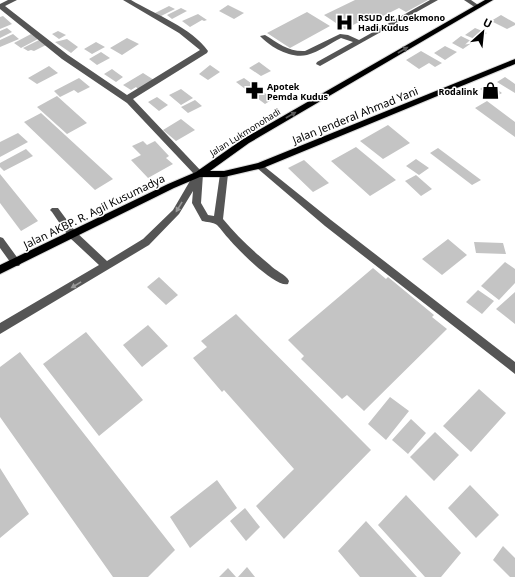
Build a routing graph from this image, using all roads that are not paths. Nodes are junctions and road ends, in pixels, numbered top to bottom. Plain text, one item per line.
1 (14, 0) edge
2 (126, 0) edge
3 (435, 0) edge
4 (467, 0) edge
5 (490, 0) edge
6 (0, 6) edge
7 (478, 7) junction
8 (263, 36) dead end
9 (358, 42) junction
10 (515, 61) edge
11 (320, 64) dead end
12 (127, 99) junction
13 (260, 166) junction
14 (199, 174) junction
15 (224, 174) junction
16 (55, 210) dead end
17 (218, 220) junction
18 (72, 234) junction
19 (0, 241) edge
20 (16, 263) junction
21 (106, 266) junction
22 (0, 270) edge
23 (284, 281) dead end
24 (0, 330) edge
25 (515, 369) edge

1 - 6 street
2 - 12 street
3 - 9 street
4 - 7 street
5 - 7 main road, Jalan Lukmonohadi
6 - 12 street
14 -> 7 main road, Jalan Lukmonohadi
8 - 9 street
9 - 11 street
10 - 13 main road, Jalan Jenderal Ahmad Yani
12 - 14 street
13 - 15 main road, Jalan Jenderal Ahmad Yani
13 - 25 street
14 - 15 main road, Jalan Jenderal Ahmad Yani
14 - 17 street
14 - 18 main road, Jalan AKBP. R. Agil Kusumadya
14 -> 21 street
15 - 17 street
16 - 18 street
17 - 23 street
18 - 20 main road, Jalan AKBP. R. Agil Kusumadya
18 - 21 street
19 - 20 street
20 - 22 main road, Jalan AKBP. R. Agil Kusumadya
21 -> 24 street

